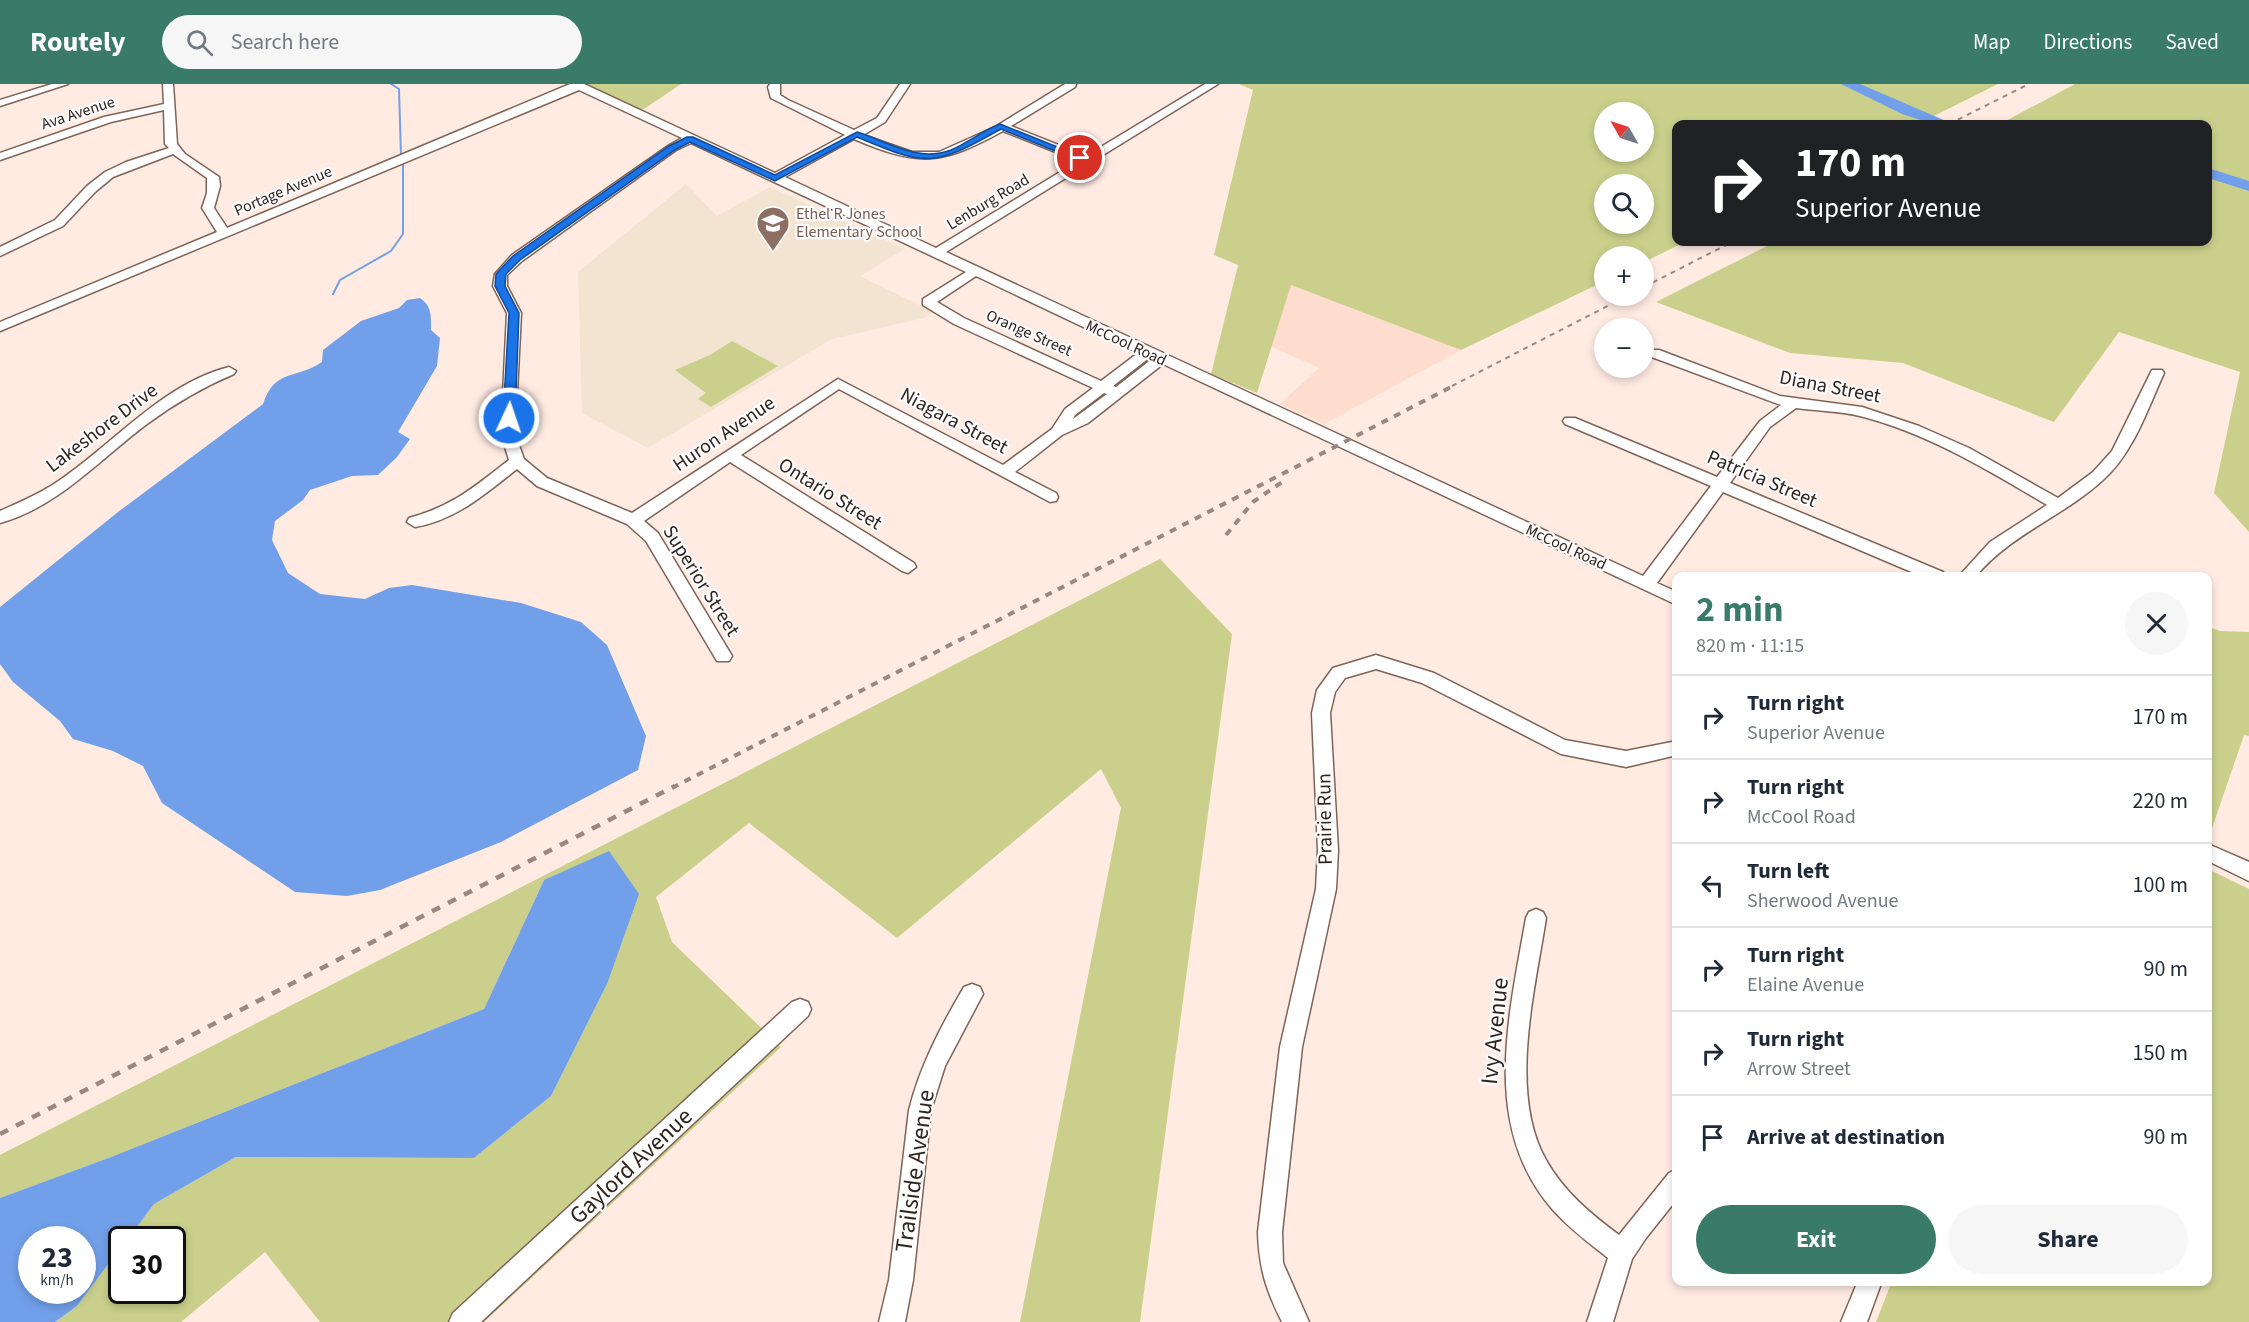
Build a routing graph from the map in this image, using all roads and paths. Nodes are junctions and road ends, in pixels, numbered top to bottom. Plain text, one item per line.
1 (63, 84) edge
2 (168, 84) edge
3 (776, 84) edge
4 (905, 84) edge
5 (1213, 84) edge
6 (577, 85) edge
7 (1071, 85) edge
8 (0, 103) edge
9 (168, 106) junction
10 (1000, 126) junction
11 (857, 134) junction
12 (690, 139) junction
13 (175, 150) junction
14 (0, 157) edge
15 (1088, 161) junction
16 (775, 178) junction
17 (225, 233) junction
18 (0, 252) edge
19 (934, 254) junction
20 (974, 272) junction
21 (0, 327) edge
22 (1147, 352) junction
23 (1654, 353) dead end
24 (1161, 359) junction
25 (229, 371) dead end
26 (2157, 373) dead end
27 (838, 383) joint
28 (1102, 387) junction
29 (1118, 394) junction
30 (1791, 404) junction
31 (1570, 421) dead end
32 (1057, 432) junction
33 (730, 455) junction
34 (517, 461) junction
35 (1004, 472) junction
36 (1721, 484) junction
37 (1050, 496) dead end
38 (2058, 505) junction
39 (0, 518) edge
40 (633, 520) junction
41 (415, 522) dead end
42 (908, 567) dead end
43 (1928, 572) edge
44 (1971, 572) edge
45 (1646, 585) junction
46 (1672, 597) edge
47 (723, 656) dead end
48 (1672, 749) edge
49 (2212, 854) edge
50 (2249, 872) edge
51 (1536, 918) dead end
52 (972, 994) dead end
53 (800, 1009) dead end
54 (1672, 1187) edge
55 (1620, 1259) junction
56 (1867, 1286) edge
57 (462, 1322) edge
58 (892, 1322) edge
59 (1296, 1322) edge
60 (1600, 1322) edge
61 (1854, 1322) edge

1 - 8 street
2 - 9 street
3 - 11 street
4 - 11 street
5 - 15 street, Lenburg Road
6 - 12 street, McCool Road
6 - 17 street, Portage Avenue
7 - 10 street
9 - 13 street
9 - 14 street, Ava Avenue
10 - 11 street
10 - 15 street
11 - 16 street
12 - 16 street, McCool Road
12 - 34 street
13 - 17 street
13 - 18 street
15 - 19 street, Lenburg Road
16 - 19 street, McCool Road
17 - 21 street, Portage Avenue
19 - 20 street, McCool Road
20 - 22 street, McCool Road
20 - 28 street, Orange Street
22 - 24 street, McCool Road
22 - 28 street
23 - 30 street, Diana Street
24 - 29 street
24 - 45 street, McCool Road
25 - 39 street, Lakeshore Drive
26 - 38 street
27 - 33 street, Huron Avenue
27 - 35 street, Niagara Street
28 - 29 street, Orange Street
28 - 32 street
29 - 32 street
30 - 36 street
30 - 38 street, Diana Street
31 - 36 street, Patricia Street
32 - 35 street
33 - 40 street, Huron Avenue
33 - 42 street, Ontario Street
34 - 40 street, Superior Street
34 - 41 street
35 - 37 street, Niagara Street
36 - 43 street, Patricia Street
36 - 45 street
38 - 44 street
40 - 47 street, Superior Street
45 - 46 street, McCool Road
48 - 59 street, Prairie Run
49 - 50 street
51 - 55 street, Ivy Avenue
52 - 58 street, Trailside Avenue
53 - 57 street, Gaylord Avenue
54 - 55 street
55 - 60 street
56 - 61 street

